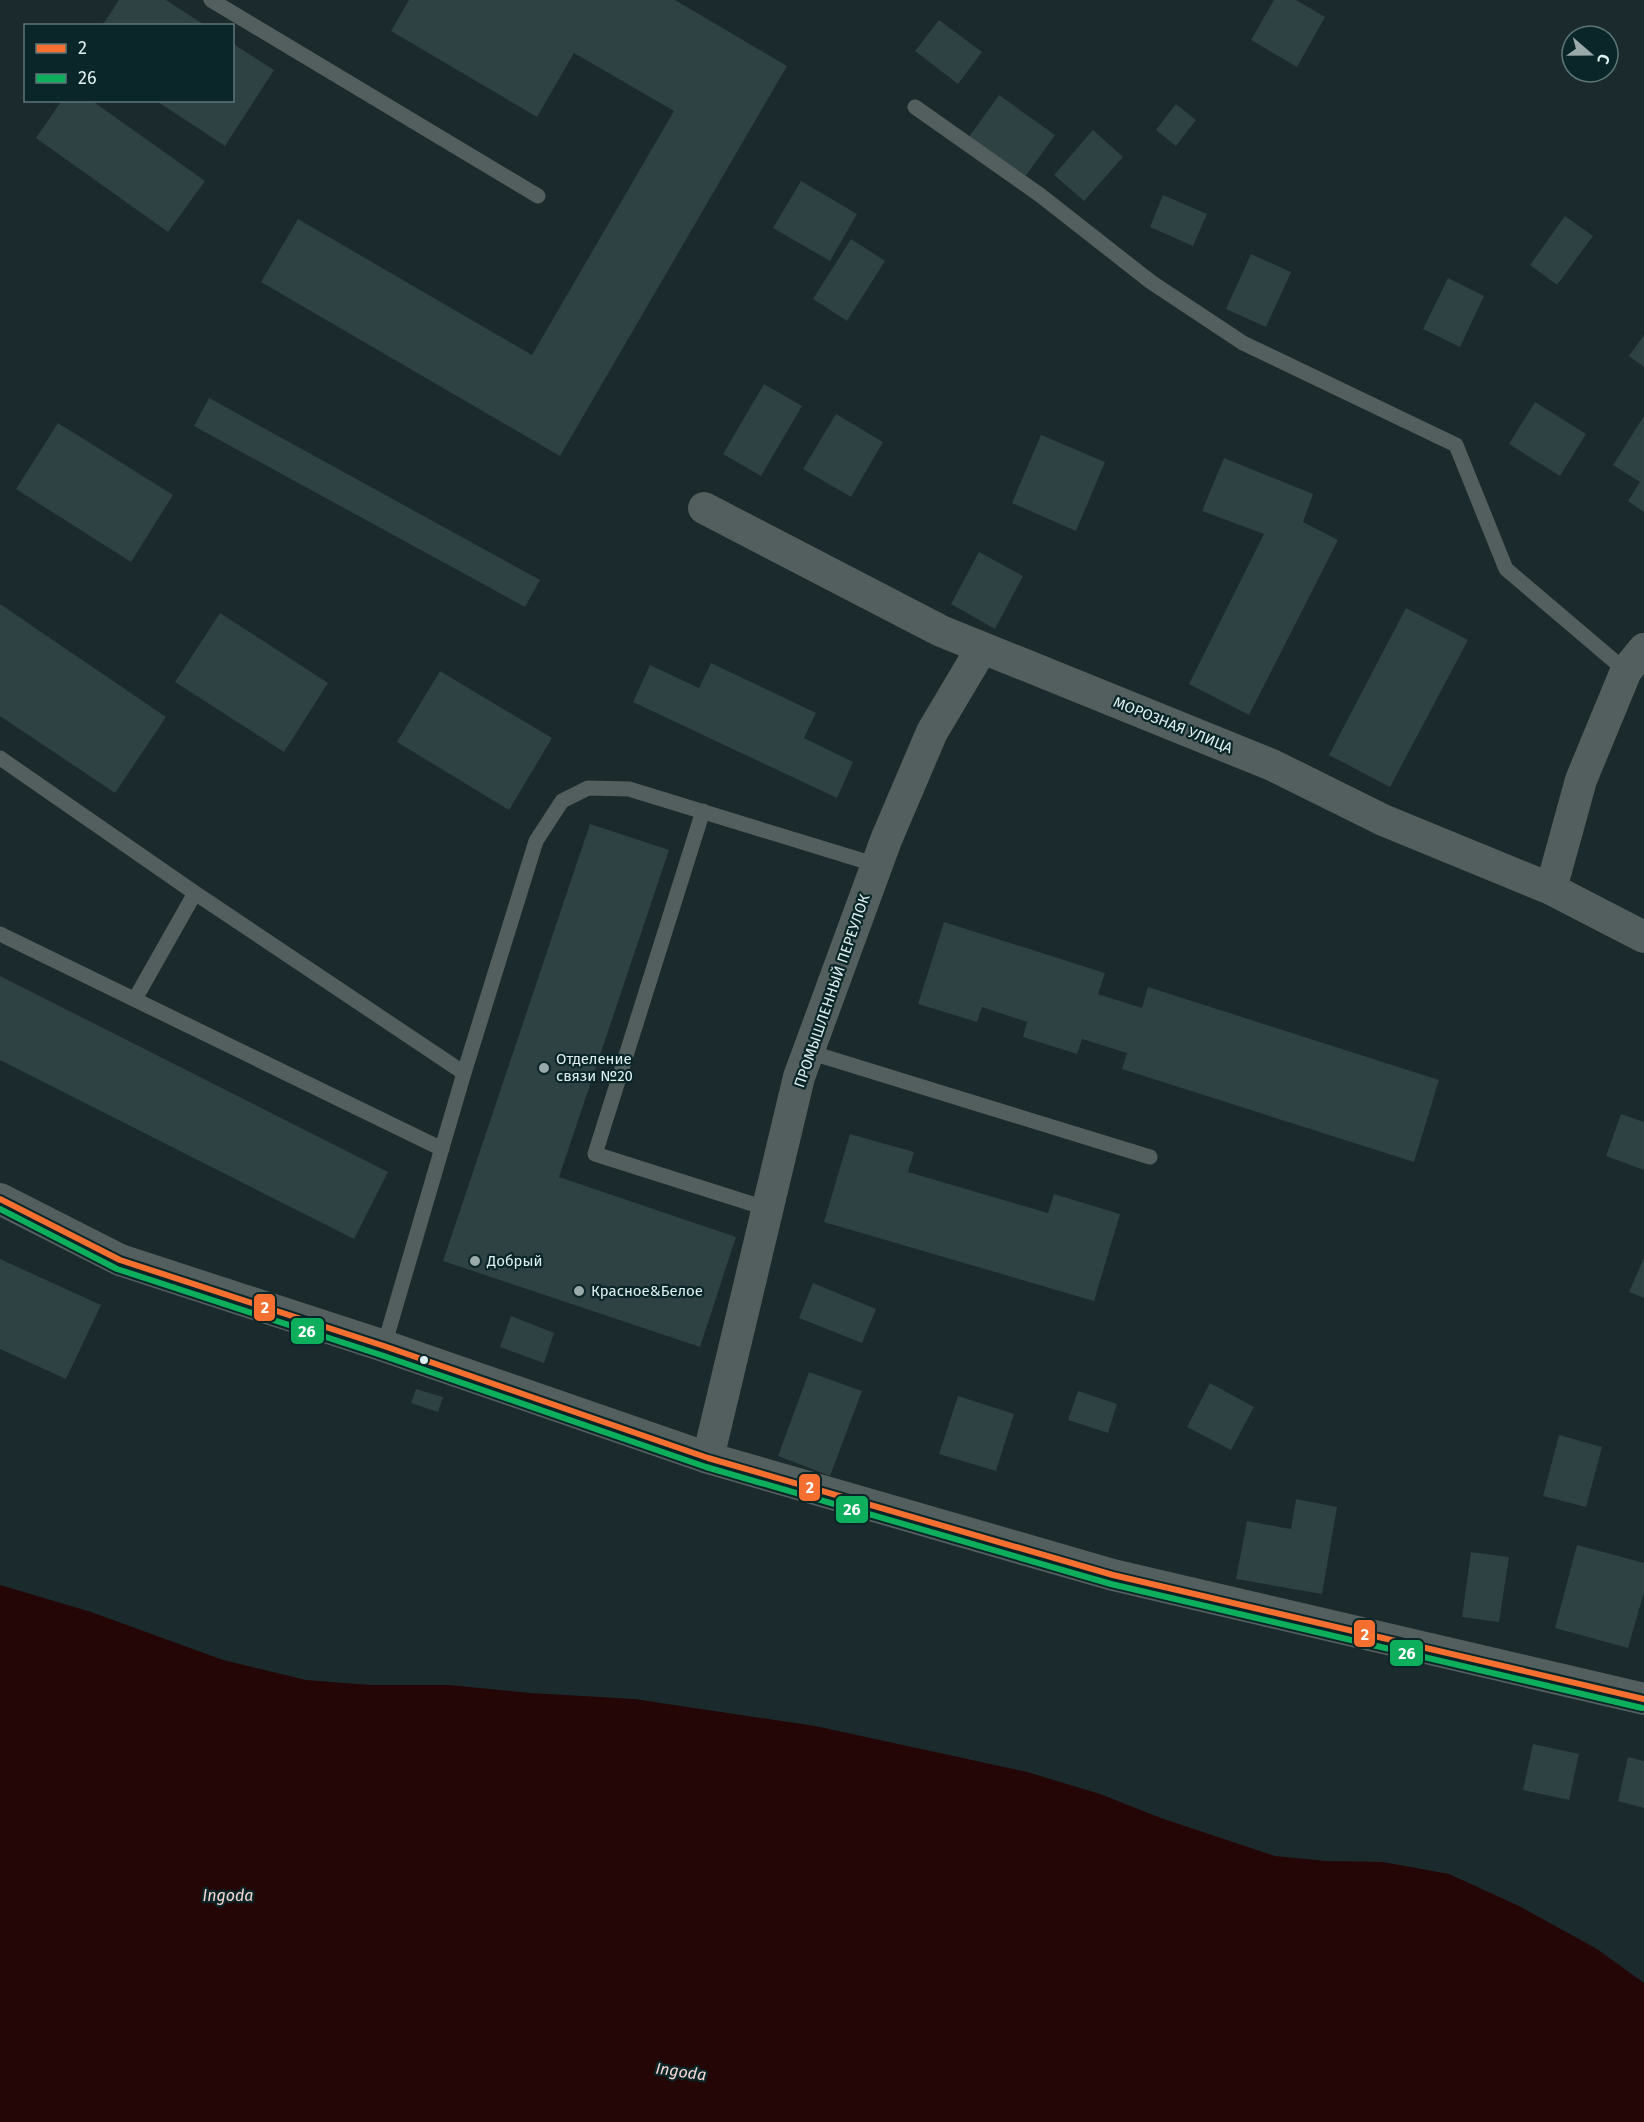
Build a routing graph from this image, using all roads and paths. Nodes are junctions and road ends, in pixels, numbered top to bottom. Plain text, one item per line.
1 (211, 0) edge
2 (915, 107) dead end
3 (538, 196) dead end
4 (704, 508) dead end
5 (982, 648) junction
6 (1635, 660) edge
7 (0, 758) edge
8 (703, 812) junction
9 (877, 865) junction
10 (1551, 889) junction
11 (195, 893) junction
12 (0, 934) edge
13 (1644, 937) edge
14 (135, 999) junction
15 (808, 1052) junction
16 (464, 1073) junction
17 (442, 1149) junction
18 (1150, 1157) dead end
19 (0, 1199) edge
20 (768, 1209) junction
21 (384, 1346) junction
22 (708, 1458) junction
23 (1644, 1699) edge

1 - 3 lane
2 - 6 lane
4 - 5 street, МОРОЗНАЯ УЛИЦА
5 - 9 street, ПРОМЫШЛЕННЫЙ ПЕРЕУЛОК
5 - 10 street, МОРОЗНАЯ УЛИЦА
6 - 10 street
7 - 11 lane
8 - 9 lane
8 - 16 lane
8 - 20 lane
9 - 15 street, ПРОМЫШЛЕННЫЙ ПЕРЕУЛОК
10 - 13 street, МОРОЗНАЯ УЛИЦА
11 - 14 lane
11 - 16 lane
12 - 14 lane
14 - 17 lane
15 - 18 lane
15 - 20 street, ПРОМЫШЛЕННЫЙ ПЕРЕУЛОК
16 - 17 lane
17 - 21 lane
19 - 21 street
20 - 22 street, ПРОМЫШЛЕННЫЙ ПЕРЕУЛОК
21 - 22 street
22 - 23 street

